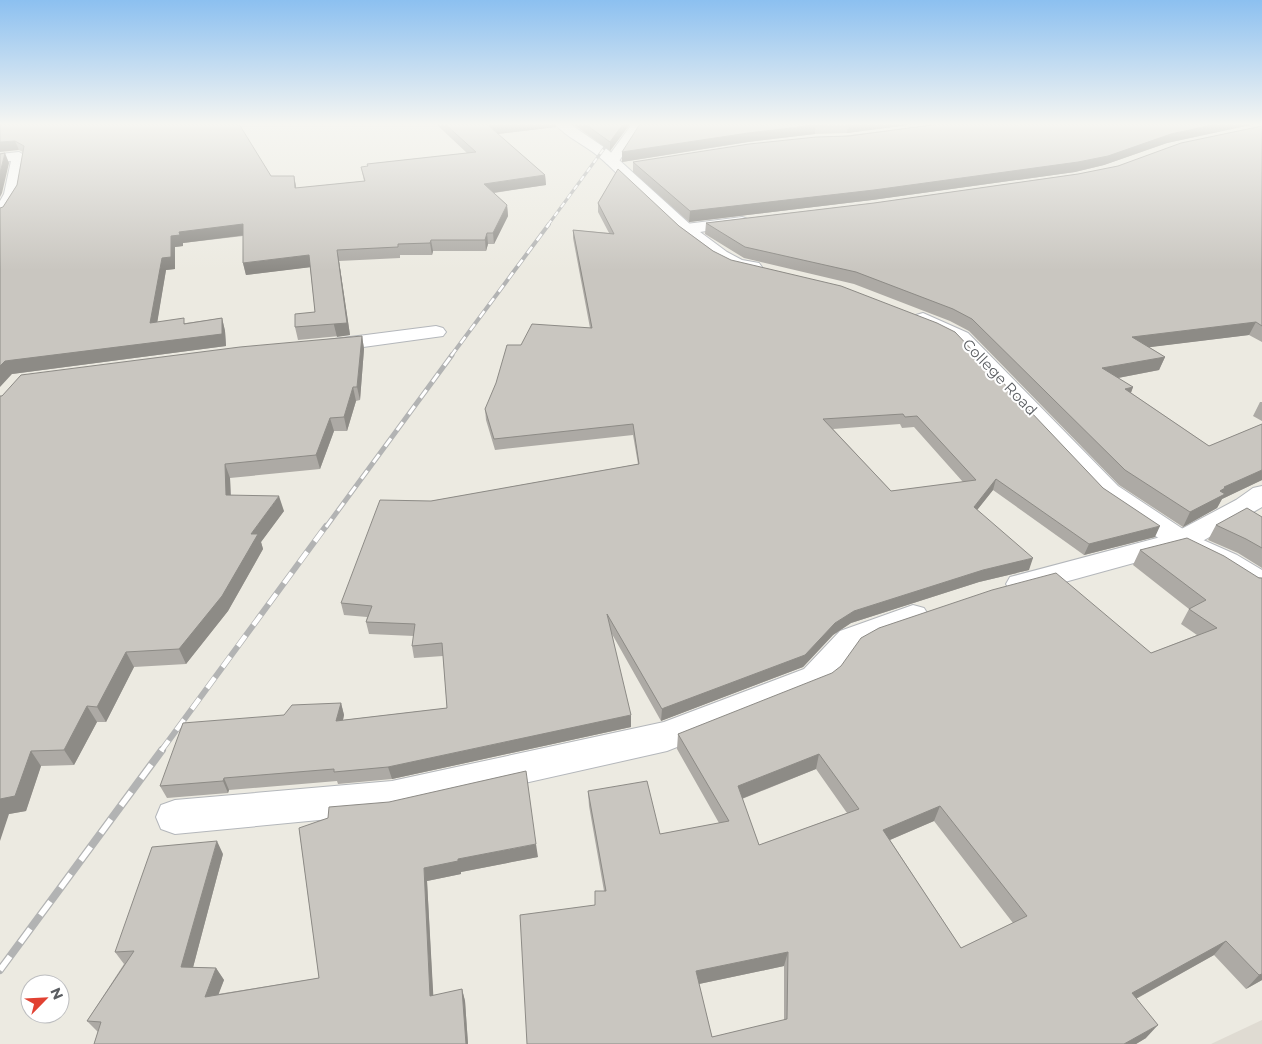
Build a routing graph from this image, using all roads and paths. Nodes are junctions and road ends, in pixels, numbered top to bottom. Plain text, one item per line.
1 (16, 173) edge
2 (632, 173) edge
3 (0, 214) edge
4 (755, 221) edge
5 (686, 229) junction
6 (773, 273) edge
7 (907, 313) edge
8 (436, 332) dead end
9 (309, 347) edge
10 (1262, 494) edge
11 (1182, 541) junction
12 (1262, 584) edge
13 (999, 589) edge
14 (935, 609) edge
15 (175, 817) dead end

1 - 3 street
2 - 5 street
4 - 5 street
5 - 6 street
7 - 11 street, College Road
8 - 9 street
10 - 11 street
11 - 12 street, College Road
11 - 13 street
14 - 15 street

